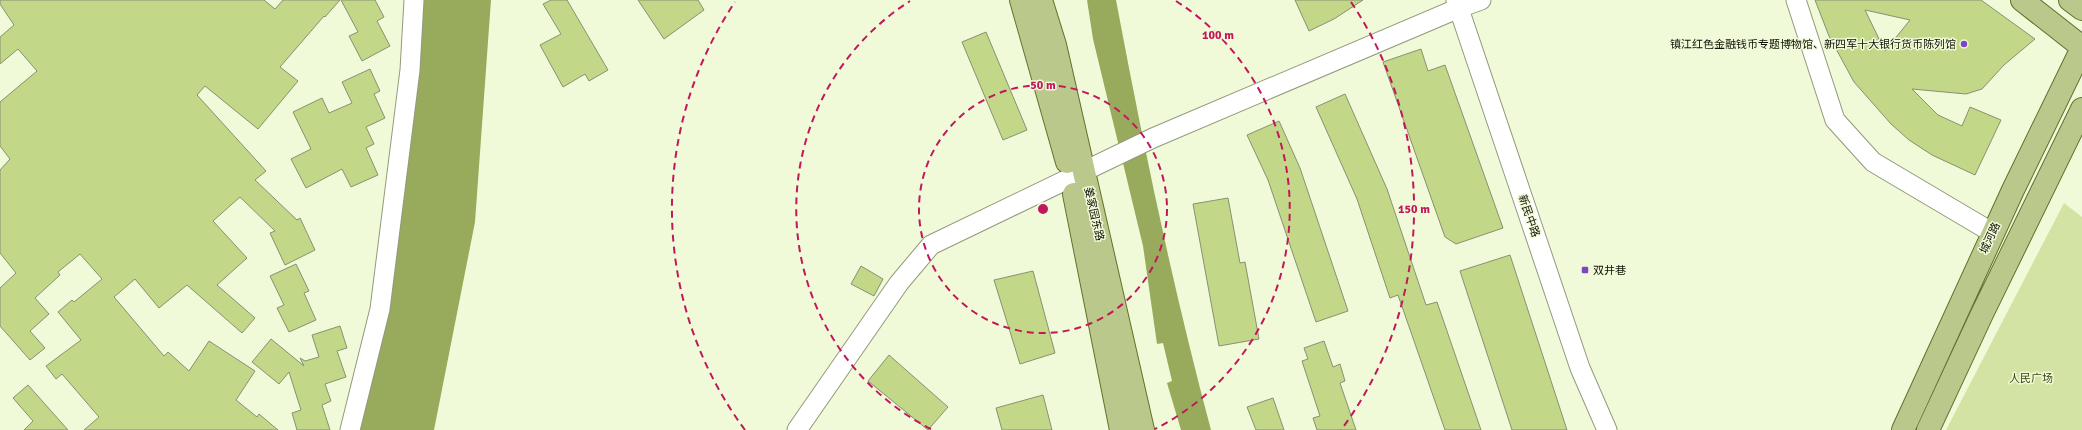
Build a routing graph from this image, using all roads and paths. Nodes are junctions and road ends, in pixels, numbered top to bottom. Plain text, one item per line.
1 (414, 0) edge
2 (1021, 0) edge
3 (1041, 0) edge
4 (1481, 0) edge
5 (1796, 0) edge
6 (2022, 0) edge
7 (2070, 0) edge
8 (1458, 4) edge
9 (2082, 9) edge
10 (2082, 48) edge
11 (2082, 109) edge
12 (1077, 174) junction
13 (1993, 233) junction
14 (350, 430) edge
15 (797, 430) edge
16 (1121, 430) edge
17 (1143, 430) edge
18 (1607, 430) edge
19 (1903, 430) edge
20 (1928, 430) edge

1 - 14 street
2 - 12 main road, 姜家园东路
3 - 12 main road, 姜家园东路
4 - 8 street
5 - 13 street
6 - 10 main road
7 - 9 main road
8 - 12 street
8 - 18 street, 新民中路
10 - 13 main road, 城河路
11 - 20 main road
12 - 15 street
12 - 16 main road, 姜家园东路
12 - 17 main road, 姜家园东路
13 - 19 main road, 城河路

